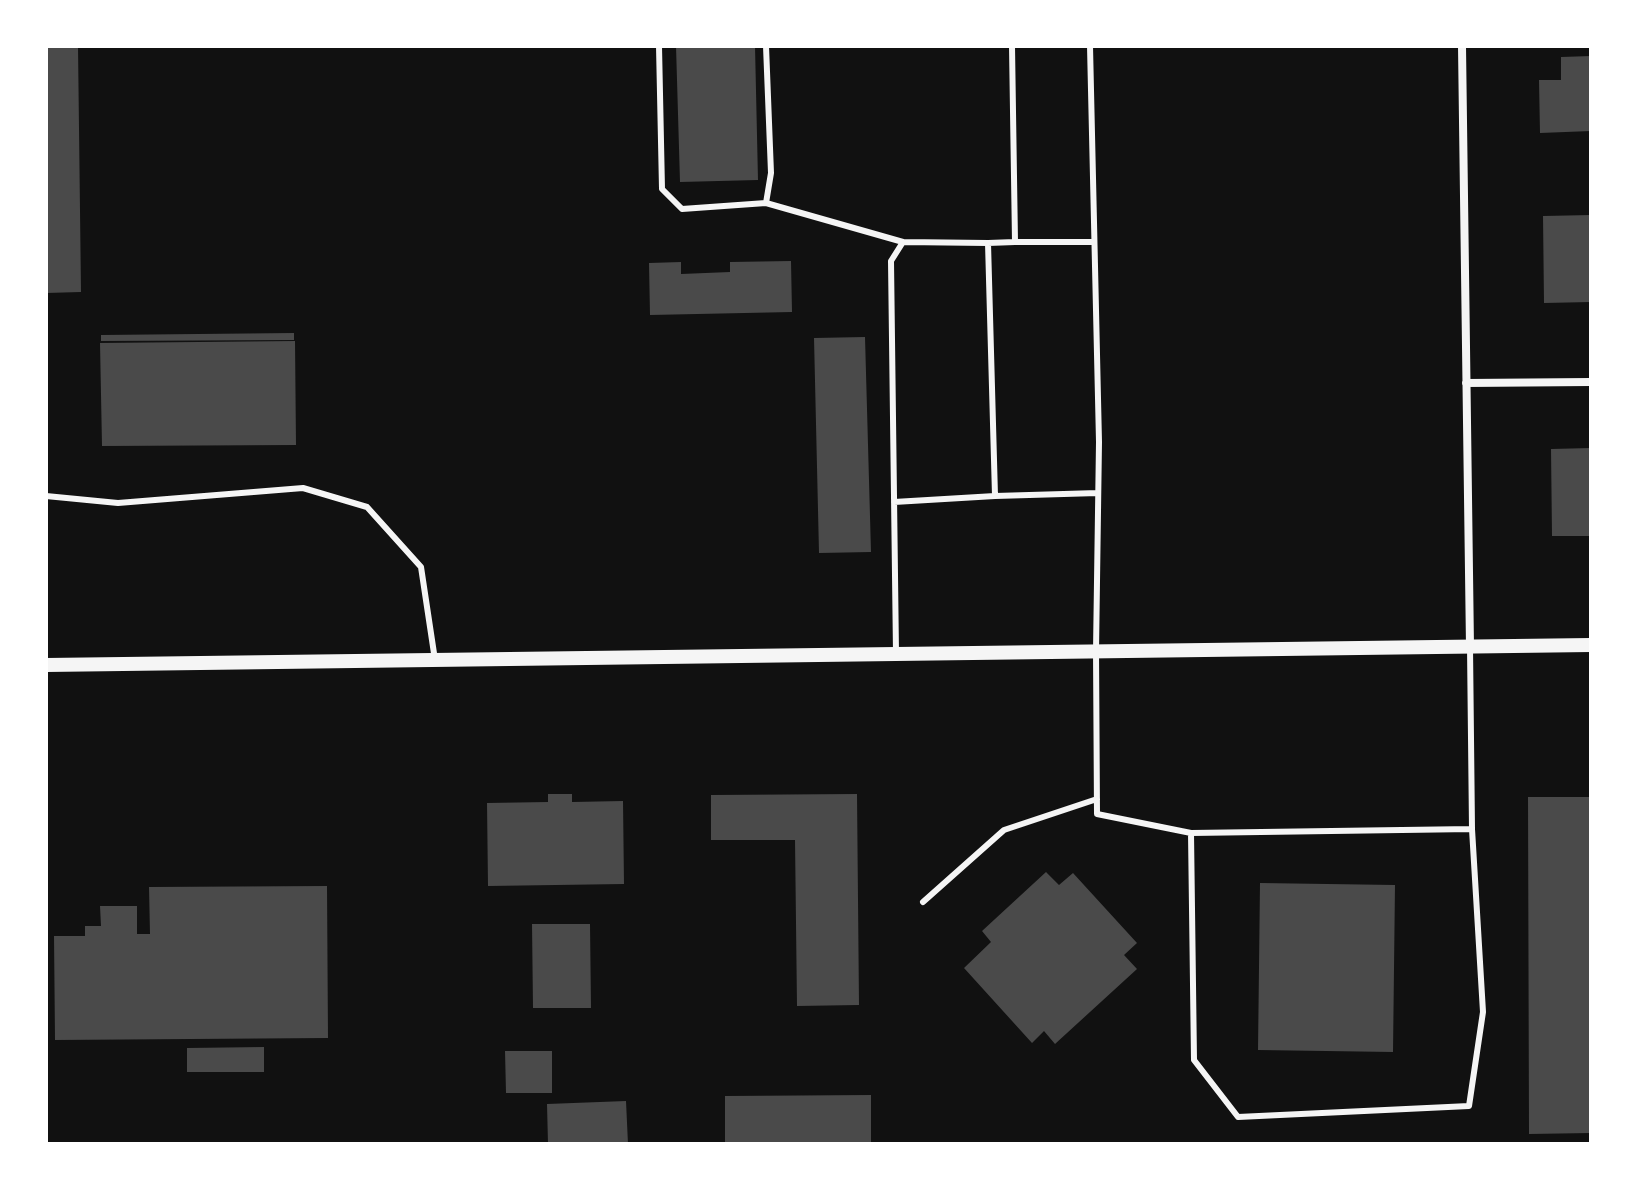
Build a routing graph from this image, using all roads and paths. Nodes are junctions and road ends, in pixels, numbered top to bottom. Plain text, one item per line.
1 (659, 46) edge
2 (766, 46) edge
3 (1012, 46) edge
4 (1090, 46) edge
5 (1462, 46) edge
6 (766, 203) junction
7 (903, 242) junction
8 (1015, 242) junction
9 (1094, 242) junction
10 (988, 243) junction
11 (1591, 382) edge
12 (1466, 383) junction
13 (1098, 493) junction
14 (46, 496) edge
15 (995, 496) junction
16 (894, 502) junction
17 (1591, 645) edge
18 (1470, 647) junction
19 (1096, 651) junction
20 (896, 654) junction
21 (435, 660) junction
22 (46, 665) edge
23 (1097, 799) junction
24 (1472, 829) junction
25 (1191, 833) junction
26 (923, 902) dead end

1 - 6 lane
2 - 6 lane
3 - 8 lane
4 - 9 lane
5 - 12 street
6 - 7 lane
7 - 10 lane
7 - 16 lane
8 - 9 lane
8 - 10 lane
9 - 13 lane
10 - 15 lane
11 - 12 street
12 - 18 street
13 - 15 lane
13 - 19 lane
14 - 21 lane
15 - 16 lane
16 - 20 lane
17 - 18 street
18 - 19 street
18 - 24 lane
19 - 20 street
19 - 23 lane
20 - 21 street
21 - 22 street
23 - 25 lane
23 - 26 lane
24 - 25 lane
24 - 25 lane

